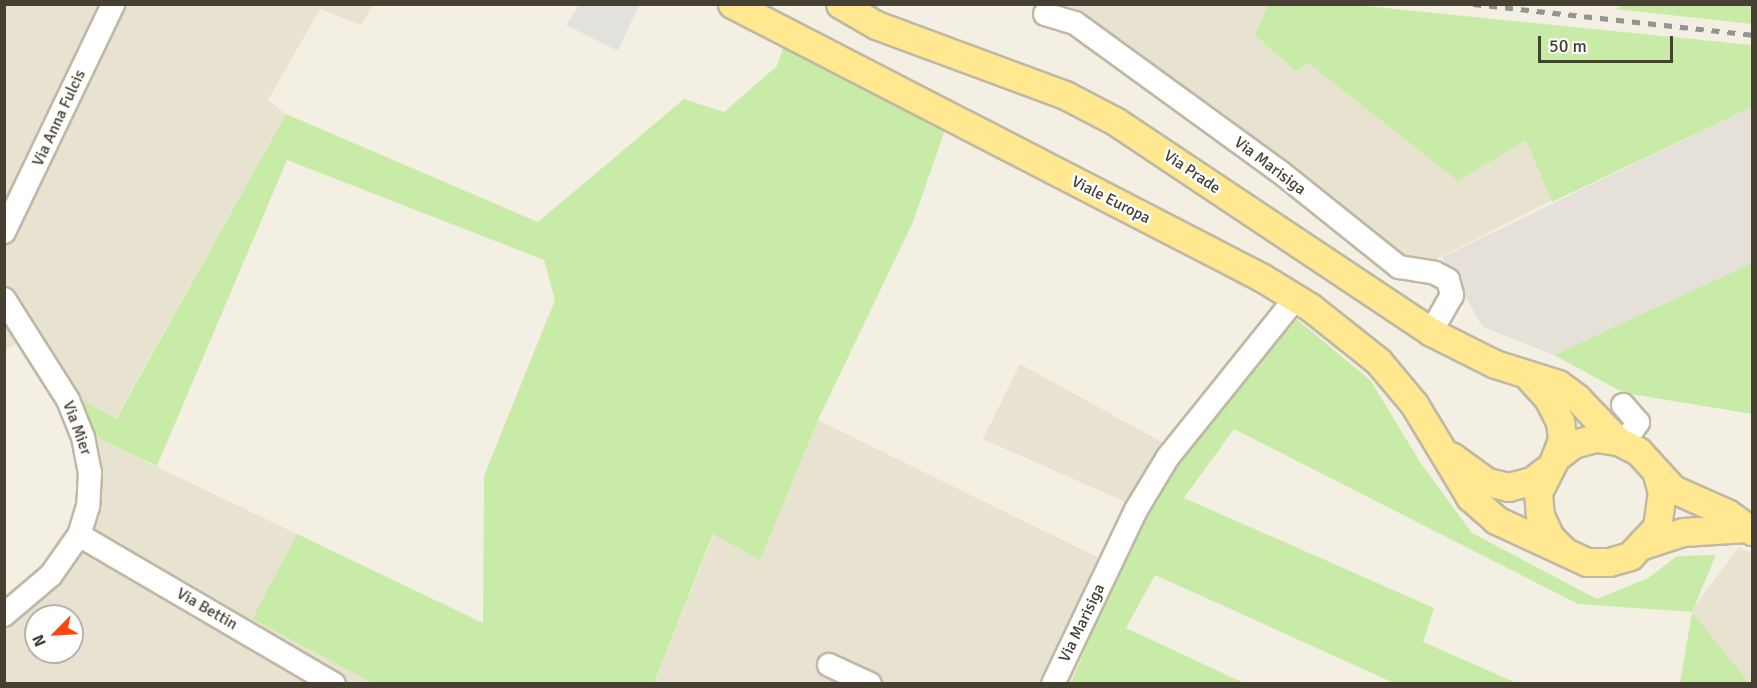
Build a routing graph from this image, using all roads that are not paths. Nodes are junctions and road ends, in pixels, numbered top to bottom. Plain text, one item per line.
1 (113, 4) edge
2 (732, 4) edge
3 (840, 4) edge
4 (1045, 14) dead end
5 (4, 232) edge
6 (1296, 298) junction
7 (4, 299) edge
8 (1431, 332) junction
9 (1527, 374) junction
10 (1623, 405) dead end
11 (1621, 442) junction
12 (1445, 453) junction
13 (1550, 464) junction
14 (1657, 474) junction
15 (1750, 529) edge
16 (79, 535) junction
17 (1643, 546) junction
18 (1567, 553) junction
19 (4, 615) edge
20 (829, 665) dead end
21 (334, 684) edge
22 (870, 684) edge
23 (1053, 684) edge

1 - 5 street, Via Anna Fulcis
2 - 6 main road, Viale Europa
3 - 8 main road, Via Prade
4 - 8 street, Via Marisiga
6 - 12 main road, Viale Europa
6 - 23 street, Via Marisiga
7 - 16 street, Via Mier
8 - 9 main road, Via Prade
9 - 11 main road, Via Prade
9 - 13 main road, Via Prade
10 - 11 street
11 - 13 main road
11 - 14 main road
12 - 13 main road, Viale Europa
12 - 18 main road, Viale Europa
13 - 18 main road
14 - 15 main road
14 - 17 main road
15 - 17 main road
16 - 19 street, Via Mier
16 - 21 street, Via Bettin
17 - 18 main road
20 - 22 street

